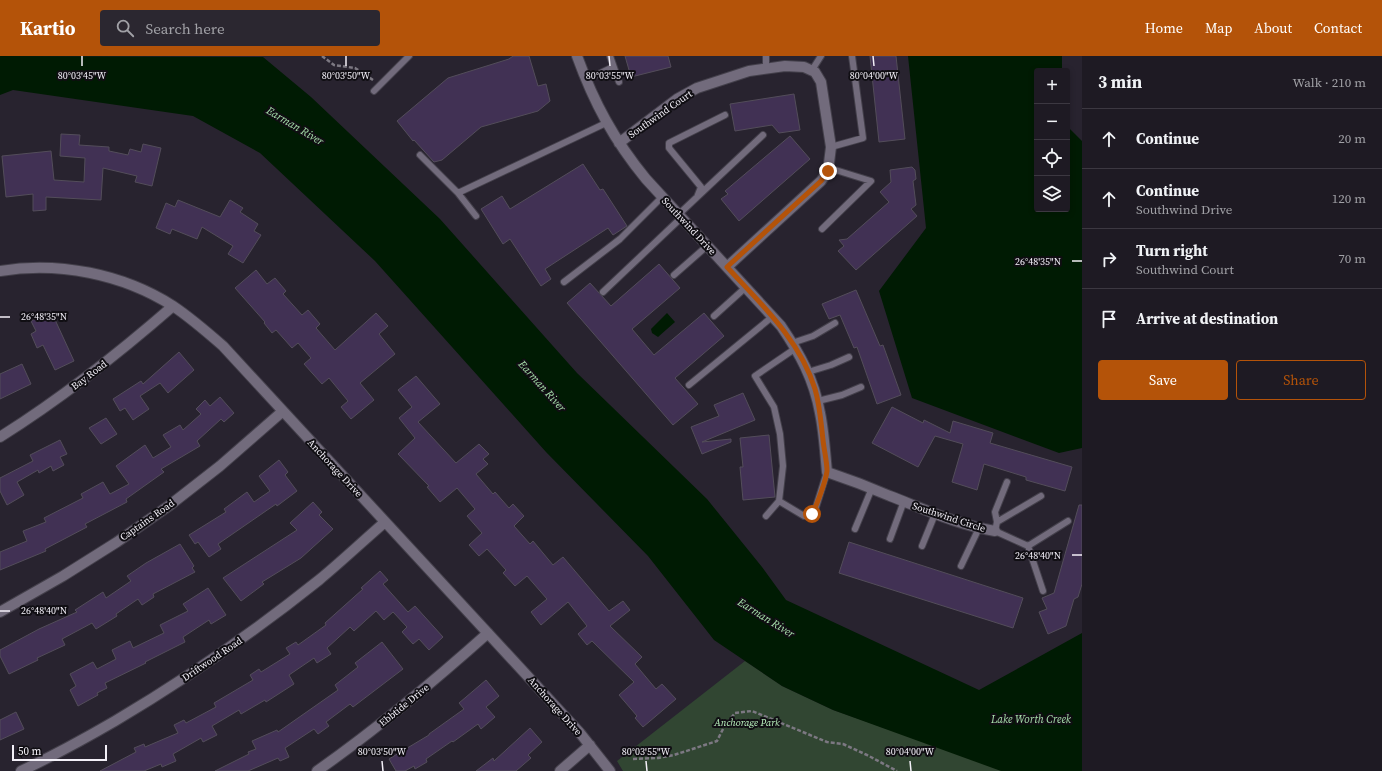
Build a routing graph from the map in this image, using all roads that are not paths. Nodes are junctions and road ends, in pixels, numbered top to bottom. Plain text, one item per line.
1 (409, 56) edge
2 (577, 56) edge
3 (610, 56) edge
4 (766, 56) edge
5 (820, 56) edge
6 (852, 56) edge
7 (613, 67) junction
8 (766, 68) junction
9 (812, 70) junction
10 (586, 80) junction
11 (619, 82) dead end
12 (374, 91) dead end
13 (725, 115) dead end
14 (606, 123) junction
15 (762, 135) dead end
16 (619, 143) junction
17 (831, 147) junction
18 (420, 155) dead end
19 (829, 168) junction
20 (458, 193) junction
21 (662, 197) junction
22 (697, 197) junction
23 (476, 216) dead end
24 (680, 216) junction
25 (822, 229) dead end
26 (707, 246) junction
27 (727, 267) junction
28 (0, 271) edge
29 (674, 274) dead end
30 (564, 282) dead end
31 (745, 288) junction
32 (603, 292) dead end
33 (173, 306) junction
34 (714, 316) dead end
35 (772, 317) junction
36 (835, 323) dead end
37 (794, 345) junction
38 (849, 357) dead end
39 (808, 372) junction
40 (689, 385) dead end
41 (861, 386) dead end
42 (818, 401) junction
43 (283, 411) junction
44 (0, 437) edge
45 (827, 472) junction
46 (1007, 482) dead end
47 (872, 488) junction
48 (1041, 496) dead end
49 (779, 501) junction
50 (904, 501) junction
51 (935, 514) junction
52 (766, 516) dead end
53 (1068, 521) dead end
54 (385, 522) junction
55 (996, 526) junction
56 (979, 528) junction
57 (855, 529) dead end
58 (890, 539) dead end
59 (922, 546) dead end
60 (1028, 546) junction
61 (961, 566) dead end
62 (1043, 591) dead end
63 (0, 612) edge
64 (488, 633) junction
65 (590, 745) junction
66 (21, 771) edge
67 (317, 771) edge
68 (560, 771) edge
69 (610, 771) edge

1 - 12 lane
2 - 10 street, Southwind Drive
3 - 7 lane
4 - 8 lane
5 - 9 lane
6 - 17 lane
7 - 10 lane
7 - 11 lane
8 - 9 street, Southwind Court
8 - 16 street, Southwind Court
9 - 17 street
10 - 14 street, Southwind Drive
13 - 22 lane
14 - 16 street, Southwind Drive
14 - 20 lane
15 - 22 lane
16 - 21 street, Southwind Drive
17 - 19 street
18 - 20 lane
19 - 25 lane
19 - 27 street
20 - 23 lane
21 - 24 street, Southwind Drive
21 - 30 lane
22 - 24 lane
24 - 26 street, Southwind Drive
24 - 32 lane
26 - 27 street, Southwind Drive
26 - 29 lane
27 - 31 street, Southwind Drive
28 - 33 street, Anchorage Drive
31 - 34 lane
31 - 35 street, Southwind Drive
33 - 43 street, Anchorage Drive
33 - 44 street, Bay Road
35 - 37 street, Southwind Drive
35 - 40 lane
36 - 37 lane
37 - 39 street, Southwind Drive
37 - 49 lane
38 - 39 lane
39 - 42 street, Southwind Drive
41 - 42 lane
42 - 45 street, Southwind Drive
43 - 54 street, Anchorage Drive
43 - 63 street, Captains Road
45 - 47 street
45 - 49 lane
46 - 55 lane
47 - 50 street
47 - 57 lane
48 - 55 lane
49 - 52 lane
50 - 51 street, Southwind Circle
50 - 58 lane
51 - 56 street, Southwind Circle
51 - 59 lane
53 - 60 lane
54 - 64 street, Anchorage Drive
54 - 66 street, Driftwood Road
55 - 56 street, Southwind Circle
55 - 60 lane
56 - 61 lane
60 - 62 lane
64 - 65 street, Anchorage Drive
64 - 67 street, Ebbtide Drive
65 - 68 street
65 - 69 street, Anchorage Drive

